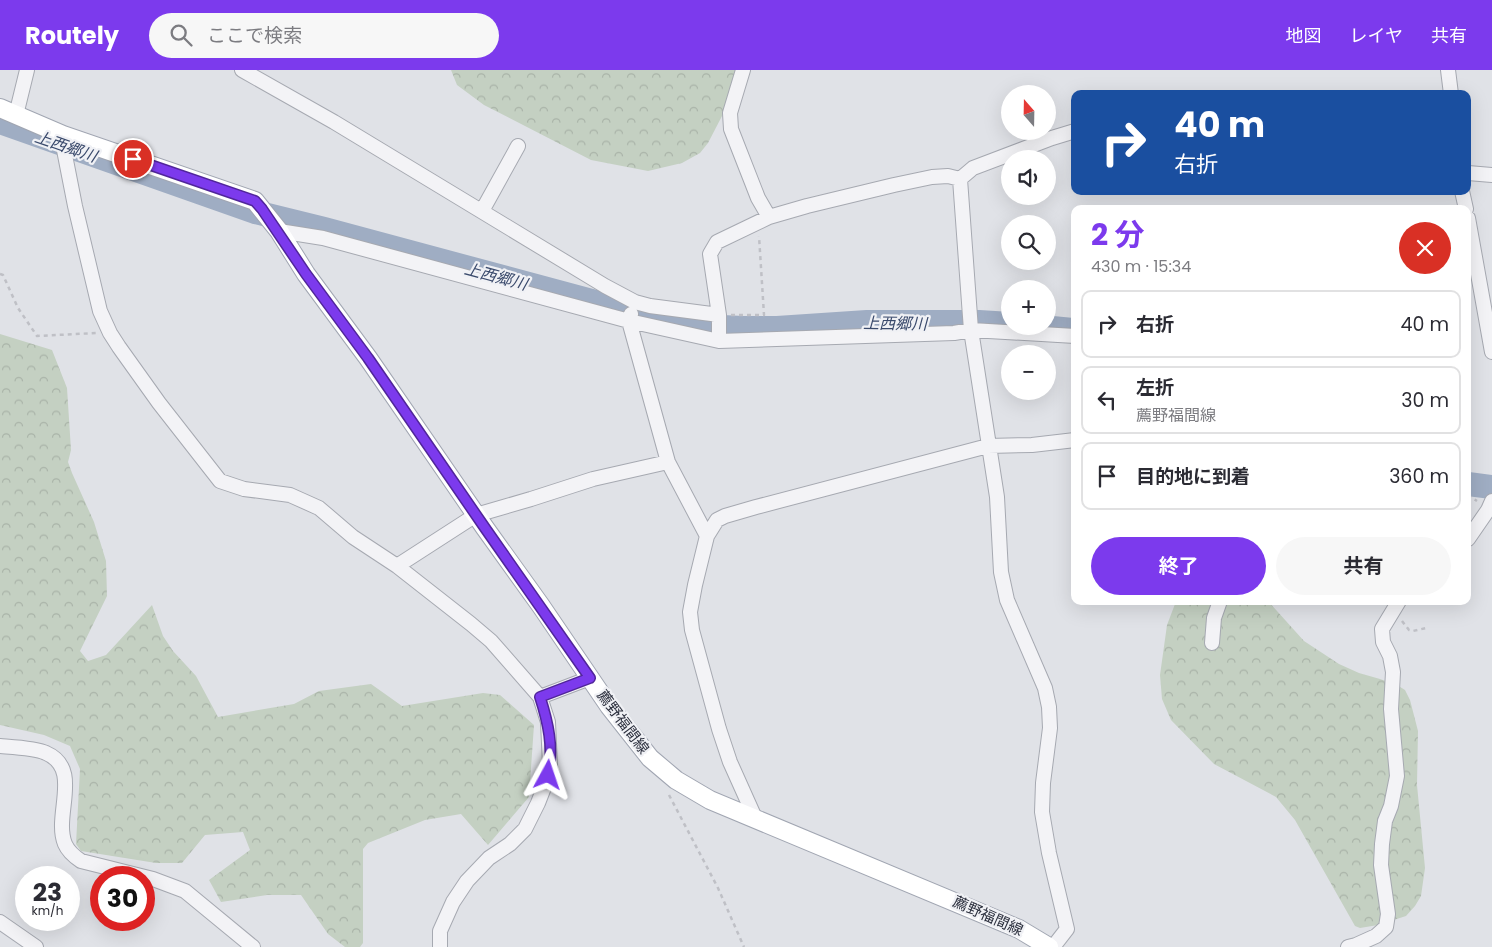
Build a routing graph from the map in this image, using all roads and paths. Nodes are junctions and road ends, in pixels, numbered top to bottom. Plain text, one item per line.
1 (27, 70) edge
2 (242, 70) edge
3 (743, 70) edge
4 (1448, 70) edge
5 (1450, 90) edge
6 (8, 112) edge
7 (1071, 132) edge
8 (63, 141) junction
9 (518, 146) dead end
10 (1471, 172) edge
11 (1492, 175) edge
12 (960, 179) junction
13 (482, 211) junction
14 (764, 220) junction
15 (271, 221) junction
16 (1471, 235) edge
17 (0, 274) edge
18 (632, 312) junction
19 (719, 327) junction
20 (971, 330) junction
21 (110, 333) junction
22 (1071, 336) edge
23 (1492, 351) edge
24 (1071, 440) edge
25 (988, 446) junction
26 (668, 462) junction
27 (1491, 508) edge
28 (476, 514) junction
29 (1471, 535) edge
30 (707, 536) junction
31 (397, 566) junction
32 (1219, 605) edge
33 (1397, 605) edge
34 (1426, 628) dead end
35 (1212, 643) dead end
36 (590, 678) junction
37 (540, 697) junction
38 (0, 746) edge
39 (668, 792) dead end
40 (756, 820) junction
41 (0, 922) edge
42 (440, 931) junction
43 (36, 947) edge
44 (253, 947) edge
45 (428, 947) edge
46 (440, 947) edge
47 (744, 947) edge
48 (1051, 947) edge
49 (1348, 947) edge

1 - 6 street
2 - 13 street
3 - 14 street
4 - 5 street
6 - 8 main road, 薦野福間線
7 - 12 street
8 - 15 main road, 薦野福間線
8 - 21 street
9 - 13 street
10 - 11 street
12 - 14 street
12 - 20 street
13 - 18 street
14 - 19 street
14 - 19 path
15 - 18 street
15 - 28 main road, 薦野福間線
16 - 23 street
17 - 21 path
18 - 19 street
18 - 19 street
18 - 26 street
19 - 20 street
20 - 22 street
20 - 25 street
21 - 31 street
24 - 25 street
25 - 30 street
25 - 48 street
26 - 28 street
26 - 30 street
27 - 29 street
28 - 31 street
28 - 36 main road, 薦野福間線
30 - 40 street
31 - 37 street
32 - 35 street
33 - 34 path
33 - 49 street
36 - 37 street
36 - 40 main road, 薦野福間線
37 - 42 street
38 - 44 street
39 - 47 path
40 - 48 main road, 薦野福間線
41 - 43 street
42 - 45 street
42 - 46 street

